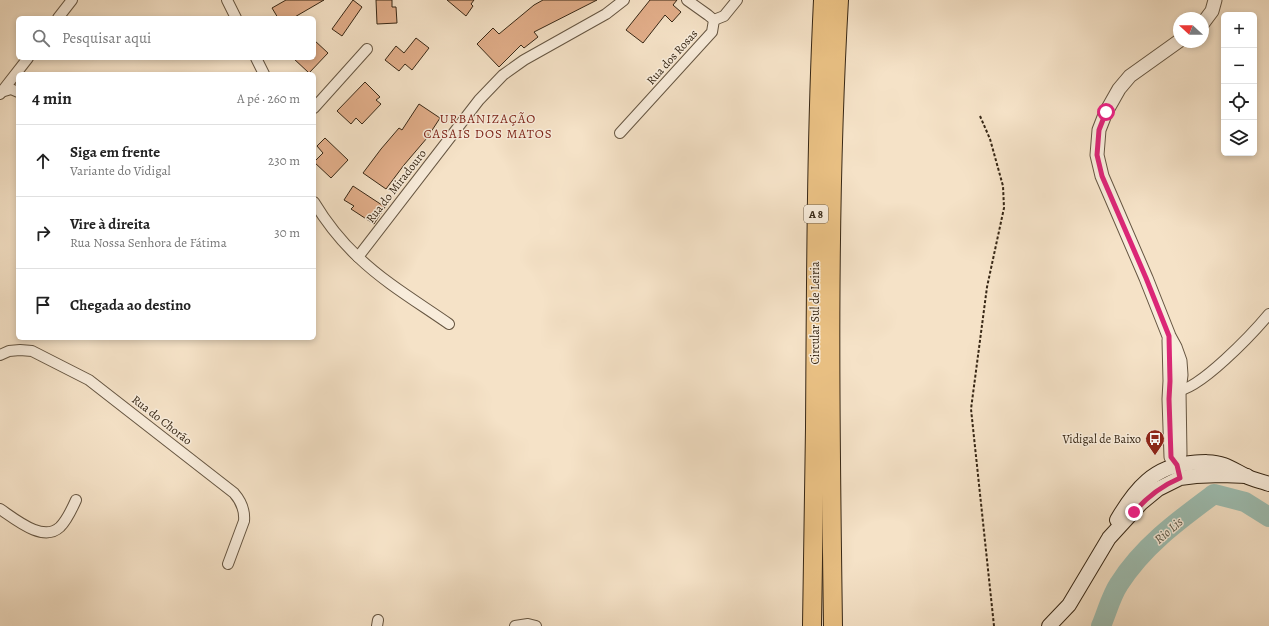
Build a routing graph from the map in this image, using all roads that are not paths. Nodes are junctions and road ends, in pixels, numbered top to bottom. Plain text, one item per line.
1 (72, 0) edge
2 (227, 0) edge
3 (624, 0) edge
4 (686, 0) edge
5 (737, 0) edge
6 (823, 0) edge
7 (839, 0) edge
8 (1215, 0) edge
9 (1209, 15) edge
10 (60, 16) edge
11 (235, 16) edge
12 (714, 20) junction
13 (1173, 45) edge
14 (367, 49) dead end
15 (26, 60) edge
16 (257, 60) edge
17 (17, 72) edge
18 (263, 72) edge
19 (16, 74) edge
20 (16, 91) edge
21 (1, 93) edge
22 (316, 106) edge
23 (620, 133) dead end
24 (316, 205) edge
25 (358, 257) junction
26 (1269, 314) edge
27 (449, 324) dead end
28 (0, 355) edge
29 (1174, 391) junction
30 (822, 427) junction
31 (1177, 465) junction
32 (1247, 476) junction
33 (1180, 478) junction
34 (1269, 484) edge
35 (76, 500) dead end
36 (0, 509) edge
37 (1109, 538) junction
38 (228, 564) dead end
39 (515, 626) edge
40 (536, 626) edge
41 (812, 626) edge
42 (833, 626) edge
43 (1050, 626) edge

1 - 10 street
2 - 11 street
3 - 25 street, Rua do Miradouro
4 - 12 street
5 - 12 street
6 - 30 highway, Circular Sul de Leiria / A 8
7 - 30 highway, Circular Sul de Leiria / A 8
8 - 9 street
12 - 23 street, Rua dos Rosas
13 - 29 street
14 - 22 street
15 - 17 street
16 - 18 street
19 - 21 street
20 - 21 street
24 - 25 street
25 - 27 street
26 - 29 street
28 - 38 street, Rua do Chorão
29 - 31 street
30 - 41 highway, Circular Sul de Leiria / A 8
30 - 42 highway, Circular Sul de Leiria / A 8
31 - 32 main road
31 - 33 main road
31 - 37 main road
32 - 33 main road
32 - 34 main road
33 - 37 main road
35 - 36 street
37 - 43 main road
39 - 40 street

